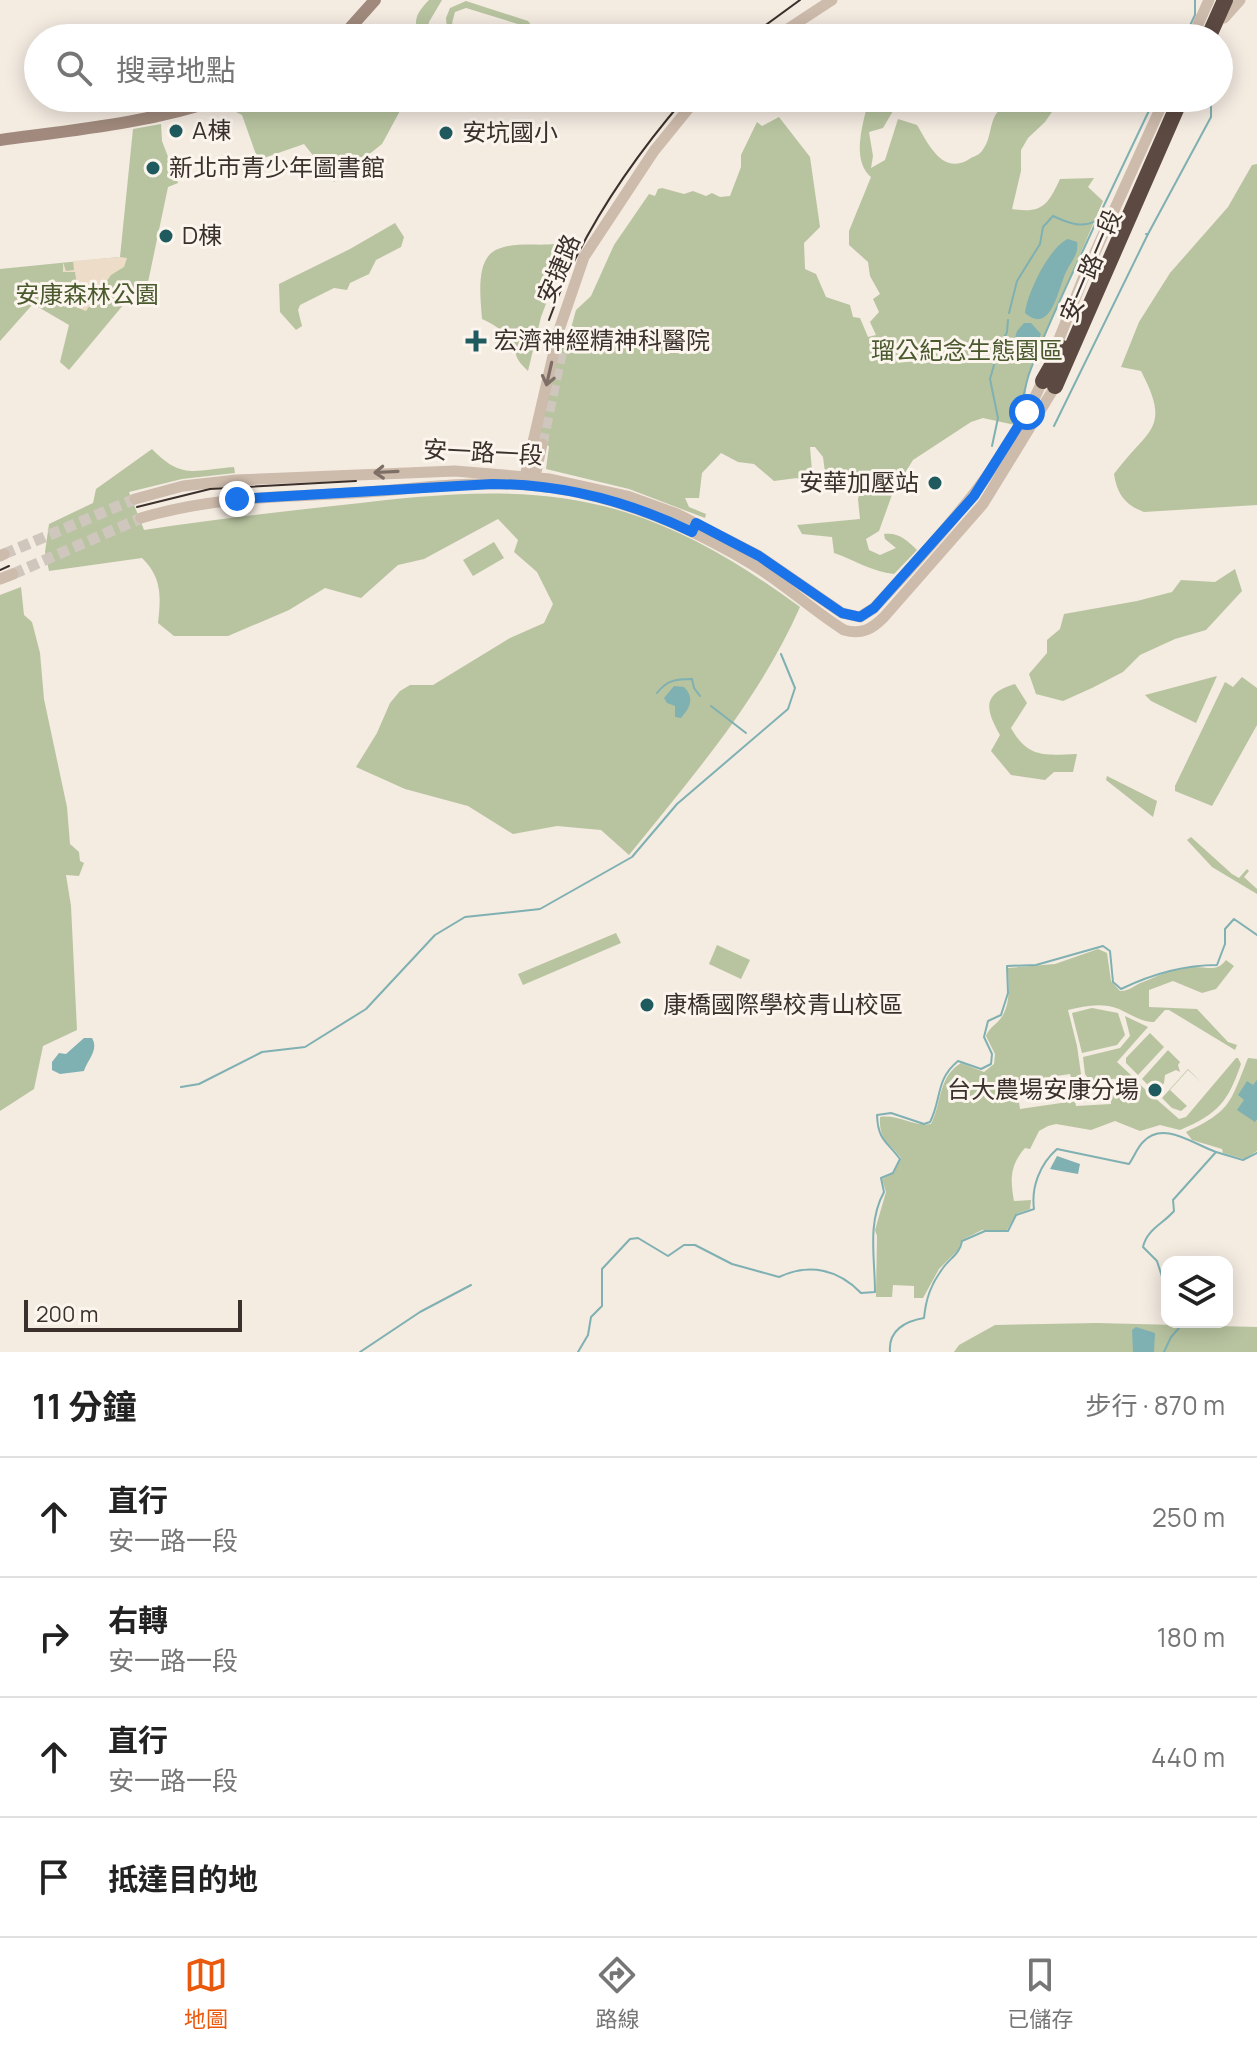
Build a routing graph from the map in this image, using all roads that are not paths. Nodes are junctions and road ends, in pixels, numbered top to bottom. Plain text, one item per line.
1 (375, 0) edge
2 (1202, 0) edge
3 (1209, 0) edge
4 (1217, 0) edge
5 (1225, 0) edge
6 (1232, 0) edge
7 (1240, 0) edge
8 (824, 2) edge
9 (1224, 18) junction
10 (1200, 19) junction
11 (354, 24) edge
12 (786, 24) edge
13 (793, 24) edge
14 (1198, 24) edge
15 (1206, 24) edge
16 (1214, 24) edge
17 (1221, 24) edge
18 (180, 112) edge
19 (686, 112) edge
20 (694, 112) edge
21 (1159, 112) edge
22 (1167, 112) edge
23 (1175, 112) edge
24 (1182, 112) edge
25 (0, 140) edge
26 (569, 307) junction
27 (566, 331) tunnel mouth
28 (1049, 384) junction
29 (542, 444) tunnel mouth
30 (529, 481) junction
31 (135, 499) tunnel mouth
32 (141, 518) tunnel mouth
33 (694, 527) junction
34 (13, 574) tunnel mouth
35 (0, 579) edge

1 - 11 main road
2 - 10 street
3 - 10 street
4 - 15 highway
5 - 16 highway
6 - 9 street
7 - 9 street
8 - 12 street
8 - 13 street
9 - 17 street
10 - 14 street
18 - 25 main road
19 - 26 street, 安捷路
20 - 26 street, 安捷路
21 - 28 street, 安一路一段
22 - 28 highway
23 - 28 highway
24 - 28 street, 安一路一段
26 - 27 street, 安捷路
26 -> 30 street, 安捷路
28 - 33 street, 安一路一段
28 - 33 street, 安一路一段
29 - 30 street
30 -> 31 street, 安一路一段
30 - 32 street, 安一路一段
30 - 33 street, 安一路一段
34 - 35 street

